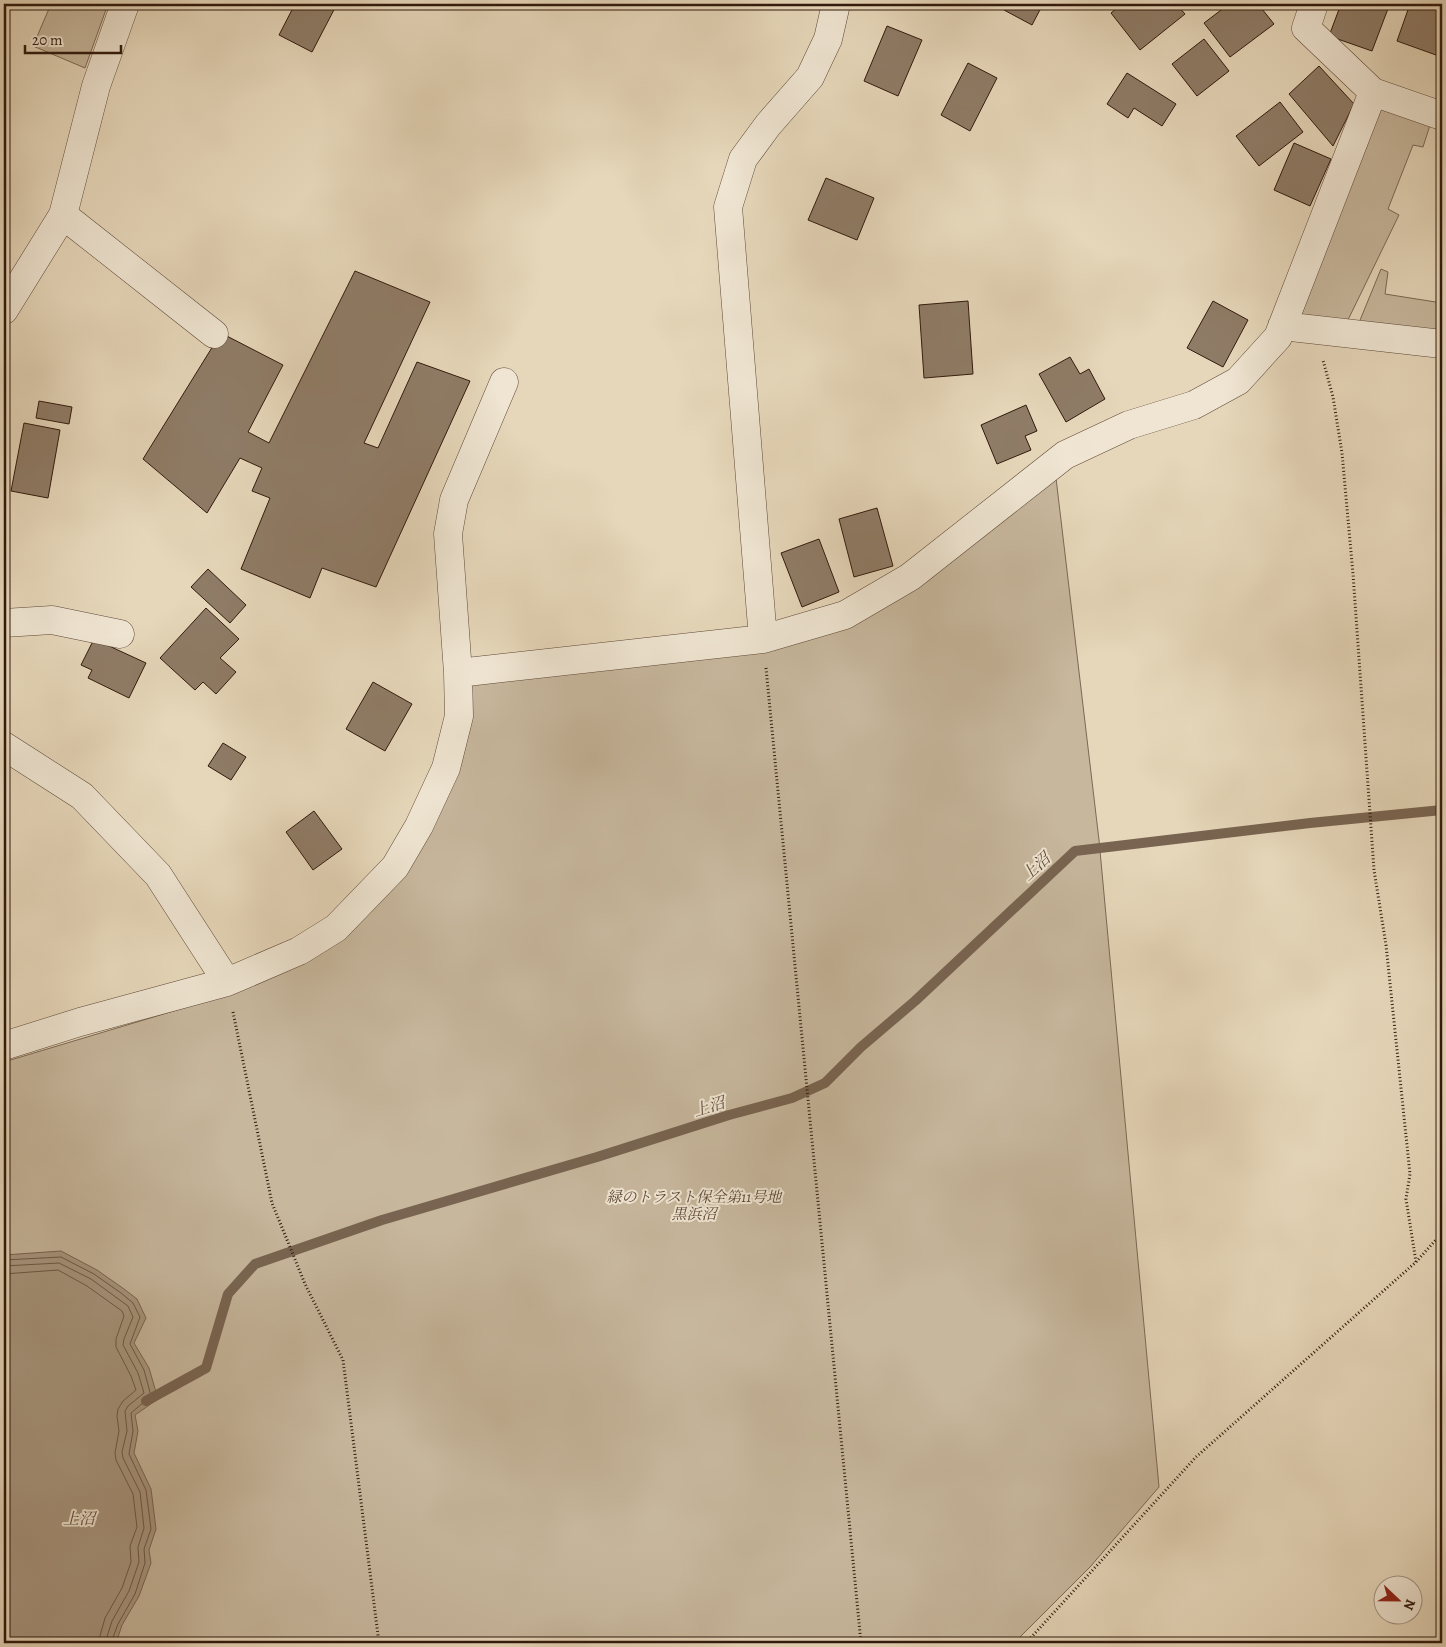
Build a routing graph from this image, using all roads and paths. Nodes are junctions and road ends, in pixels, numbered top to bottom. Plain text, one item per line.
1 (125, 4) edge
2 (836, 4) edge
3 (1314, 4) edge
4 (1373, 92) junction
5 (1442, 115) edge
6 (63, 215) junction
7 (4, 310) edge
8 (1282, 326) junction
9 (1316, 329) junction
10 (214, 334) dead end
11 (1442, 344) edge
12 (504, 382) dead end
13 (4, 624) edge
14 (120, 634) dead end
15 (763, 639) junction
16 (458, 673) junction
17 (4, 746) edge
18 (227, 982) junction
19 (4, 1046) edge
20 (1442, 1234) edge
21 (1416, 1262) junction
22 (379, 1643) edge
23 (861, 1643) edge
24 (1026, 1643) edge

1 - 6 street
2 - 15 street
3 - 4 street
4 - 5 street
4 - 8 street
6 - 7 street
6 - 10 street
8 - 9 street
8 - 15 street
9 - 11 street
9 - 21 path
12 - 16 street
13 - 14 street
15 - 16 street
15 - 23 path
16 - 18 street
17 - 18 street
18 - 19 street
18 - 22 path
20 - 21 path
21 - 24 path

